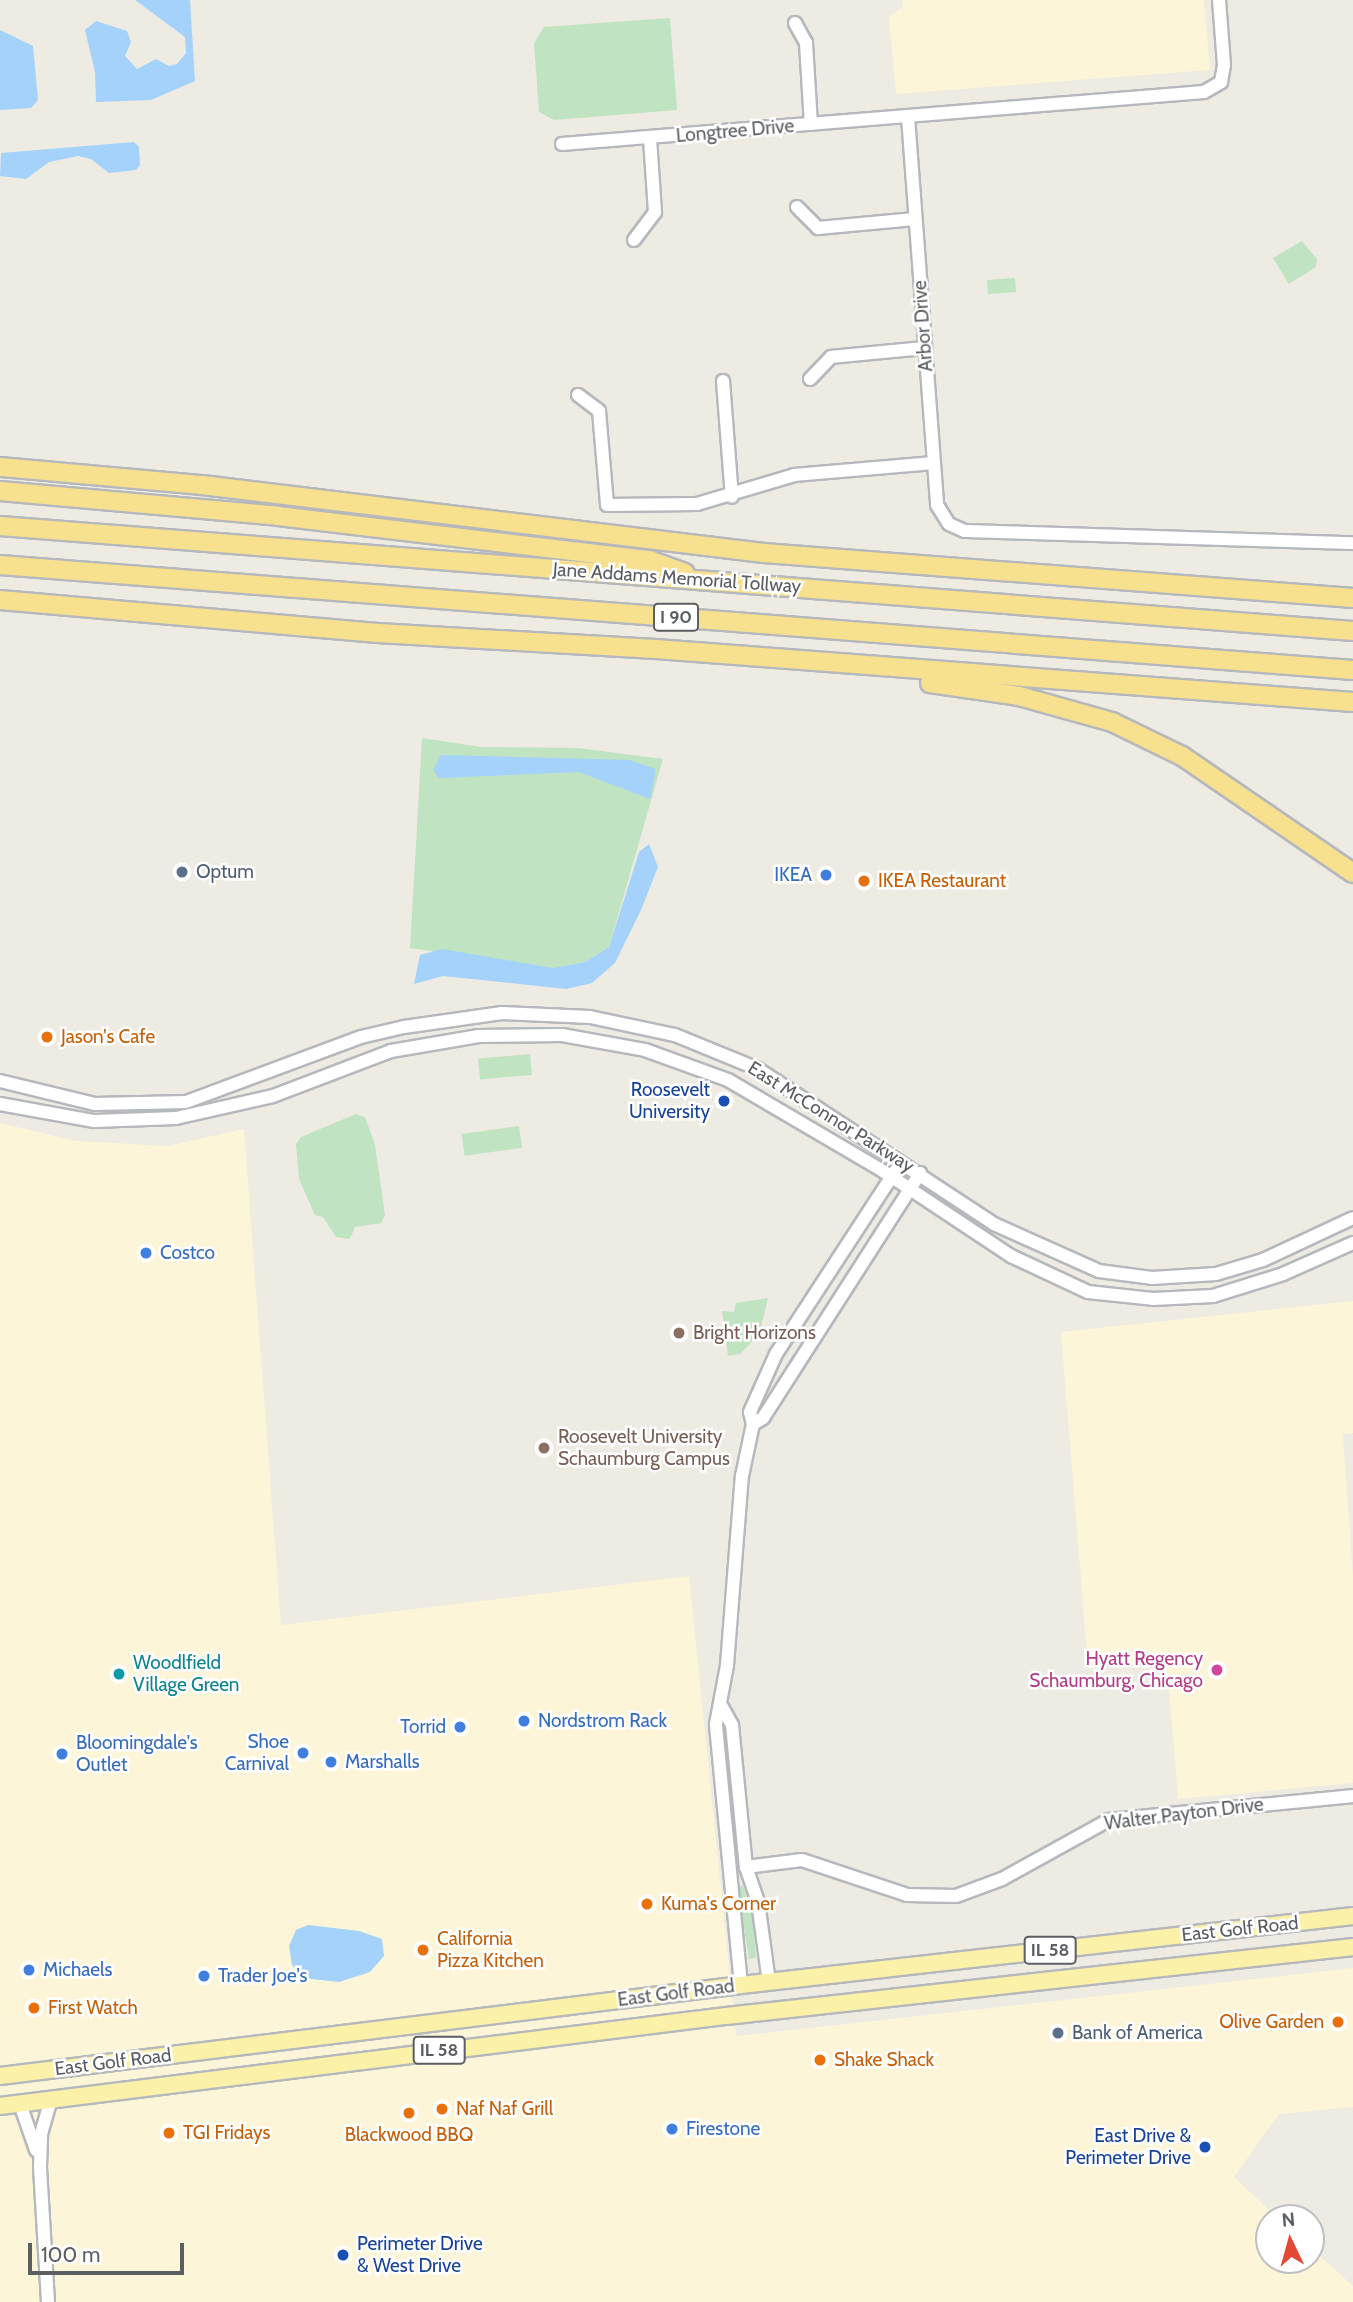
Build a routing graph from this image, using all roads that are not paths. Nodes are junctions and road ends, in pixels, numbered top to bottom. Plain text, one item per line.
1 (1219, 0) edge
2 (795, 23) dead end
3 (908, 117) junction
4 (811, 124) junction
5 (650, 138) junction
6 (562, 144) dead end
7 (797, 206) dead end
8 (915, 219) junction
9 (634, 240) dead end
10 (924, 348) junction
11 (810, 379) dead end
12 (723, 381) dead end
13 (578, 395) dead end
14 (933, 463) junction
15 (0, 467) edge
16 (0, 491) edge
17 (732, 496) junction
18 (0, 526) edge
19 (1353, 543) edge
20 (0, 565) edge
21 (705, 581) junction
22 (1153, 584) junction
23 (1353, 589) edge
24 (1353, 598) edge
25 (0, 600) edge
26 (1353, 631) edge
27 (656, 649) junction
28 (1353, 670) edge
29 (1353, 702) edge
30 (1353, 873) edge
31 (0, 1081) edge
32 (0, 1104) edge
33 (903, 1161) junction
34 (920, 1173) junction
35 (891, 1177) junction
36 (909, 1188) junction
37 (1353, 1218) edge
38 (1353, 1243) edge
39 (753, 1424) junction
40 (722, 1707) junction
41 (1353, 1796) edge
42 (746, 1867) junction
43 (1353, 1916) edge
44 (1353, 1947) edge
45 (769, 1982) junction
46 (741, 1985) junction
47 (0, 2076) edge
48 (51, 2100) junction
49 (20, 2104) junction
50 (0, 2106) edge
51 (40, 2167) junction
52 (48, 2302) edge

1 - 3 street
2 - 4 street
3 - 4 street, Longtree Drive
3 - 8 street, Arbor Drive
4 - 5 street, Longtree Drive
5 - 6 street, Longtree Drive
5 - 9 street
7 - 8 street
8 - 10 street, Arbor Drive
10 - 11 street
10 - 14 street, Arbor Drive
12 - 17 street
13 - 17 street
14 - 17 street
14 - 19 street, Arbor Drive
15 - 22 highway
16 - 21 highway
18 - 21 highway, Jane Addams Memorial Tollway / I 90
20 - 28 highway, Jane Addams Memorial Tollway / I 90
21 - 26 highway, Jane Addams Memorial Tollway / I 90
22 - 23 highway
22 - 24 highway
25 - 27 highway
27 - 29 highway
27 - 30 highway
31 - 33 street, East McConnor Parkway
32 - 35 street, East McConnor Parkway
33 - 34 street, East McConnor Parkway
33 - 35 street
34 - 36 street
34 - 37 street, East McConnor Parkway
35 - 36 street, East McConnor Parkway
35 - 39 street
36 - 38 street, East McConnor Parkway
36 - 39 street
39 - 40 street
40 - 42 street
40 - 46 street
41 - 42 street, Walter Payton Drive
42 - 45 street
43 - 45 main road, East Golf Road / IL 58
44 - 48 main road, East Golf Road / IL 58
45 - 46 main road, East Golf Road / IL 58
46 - 47 main road, East Golf Road / IL 58
48 - 49 main road, East Golf Road / IL 58
48 - 51 street
49 - 50 main road, East Golf Road / IL 58
49 - 51 street
51 - 52 street

